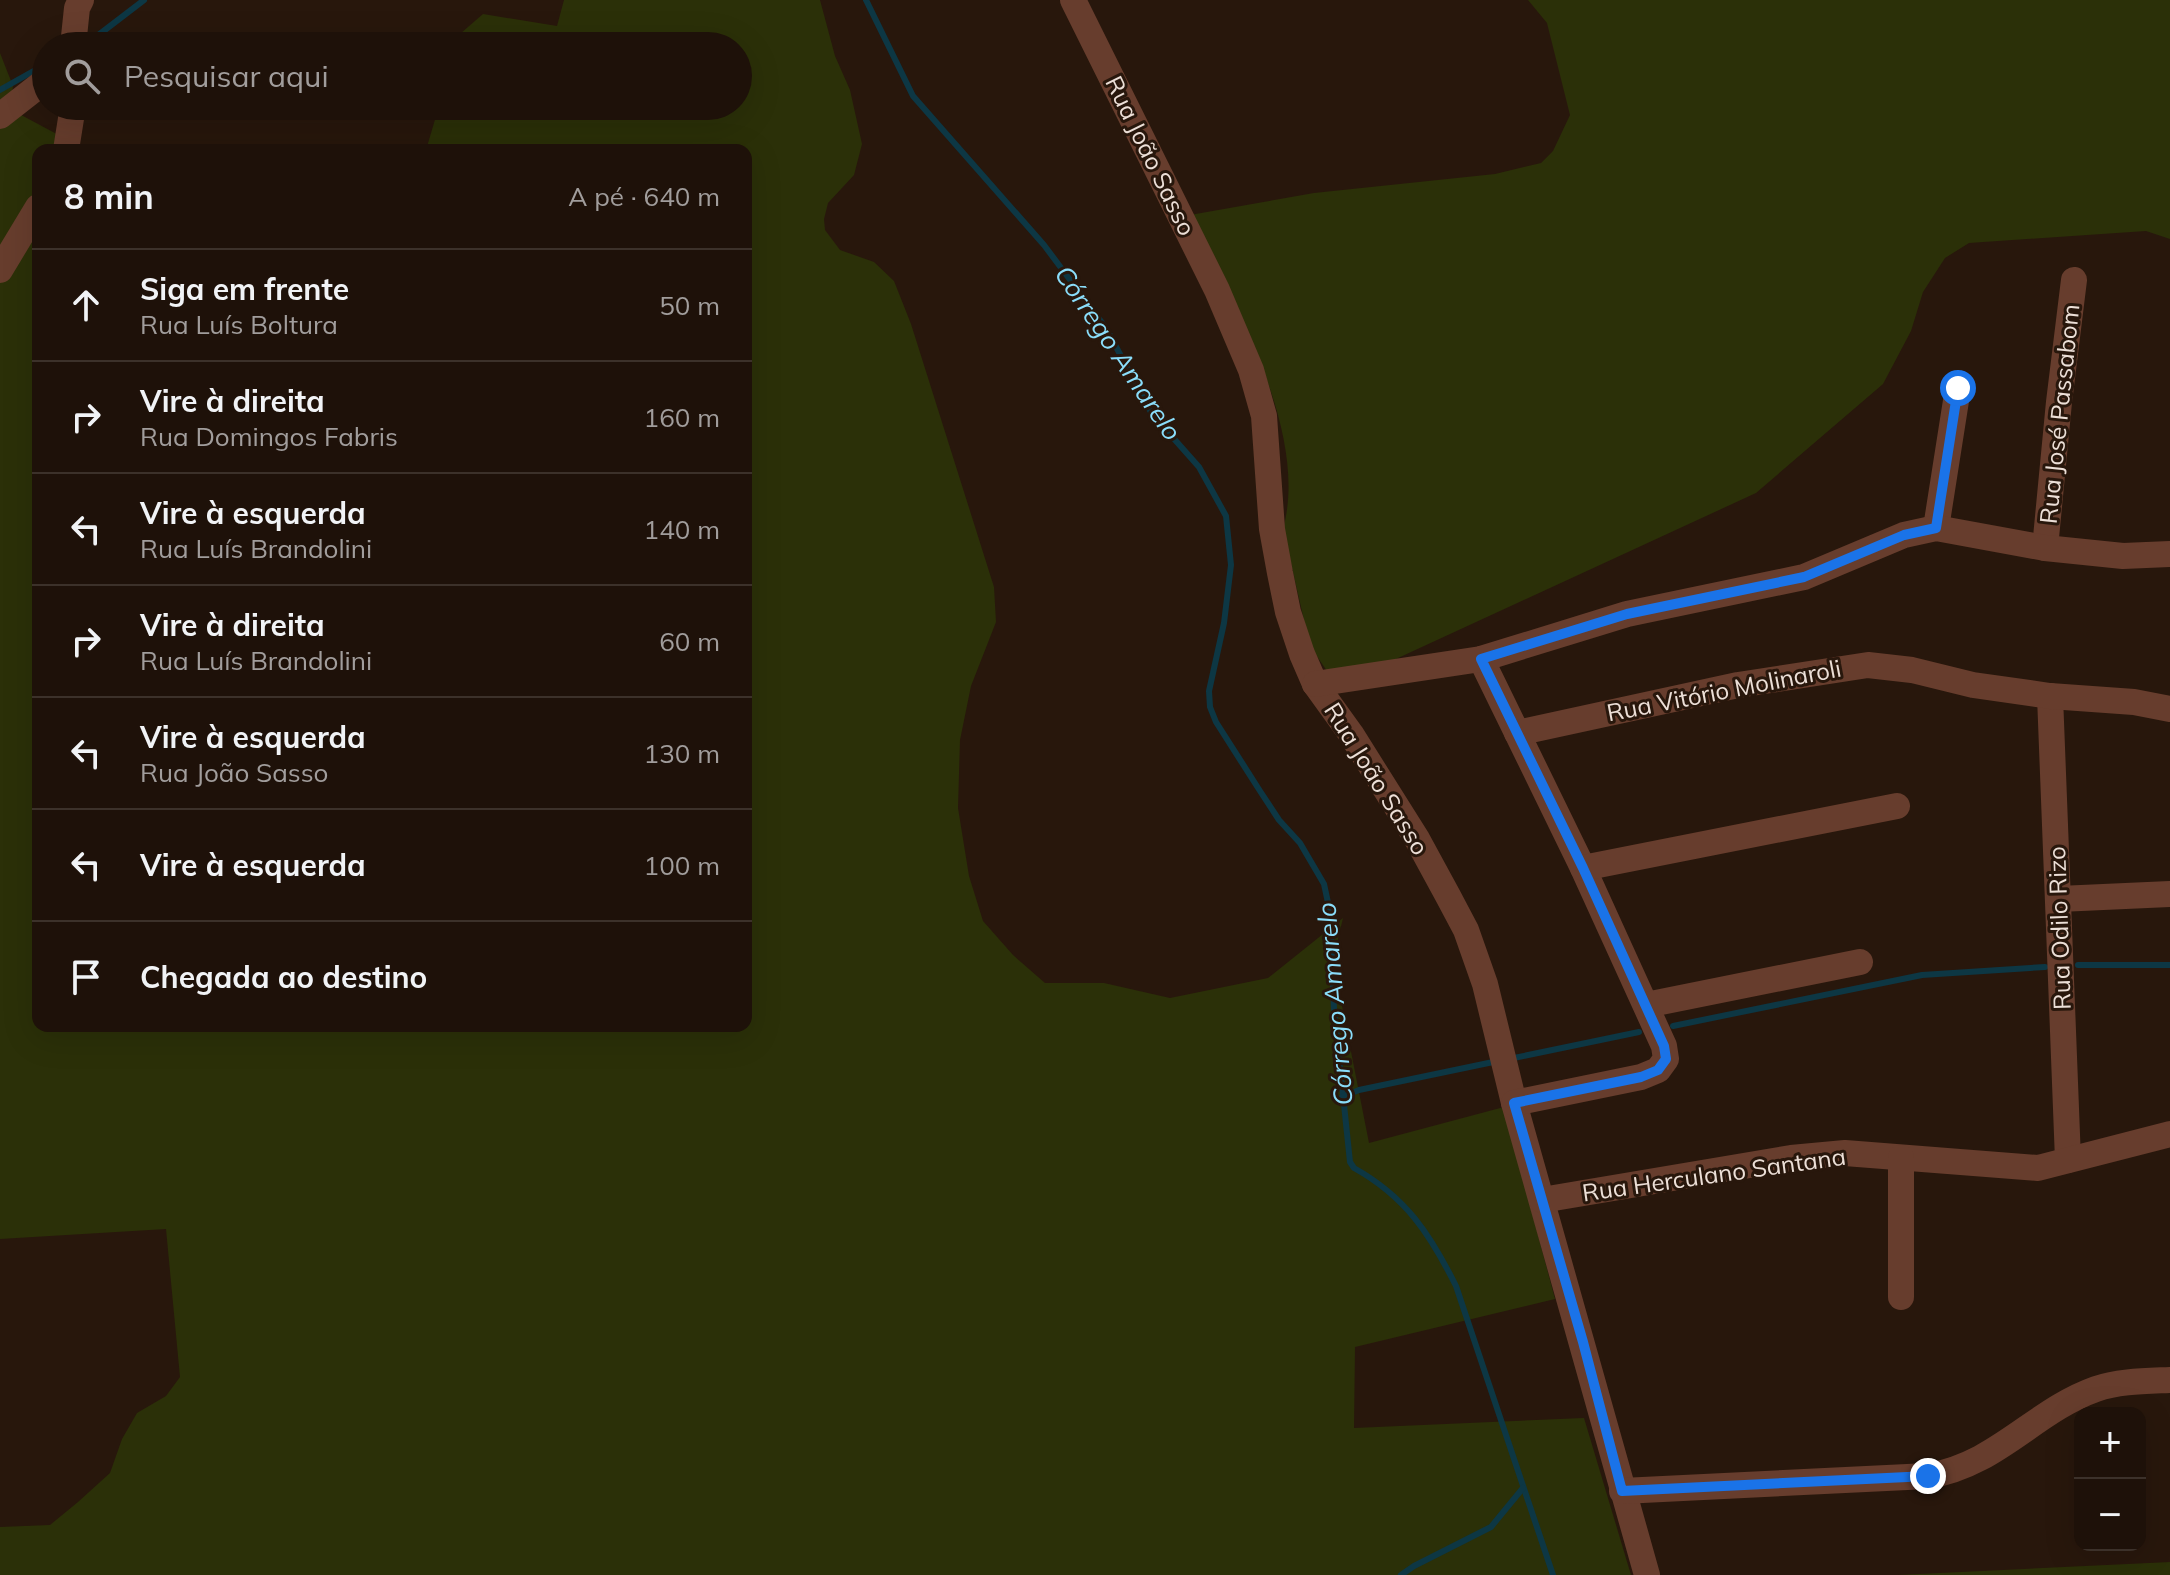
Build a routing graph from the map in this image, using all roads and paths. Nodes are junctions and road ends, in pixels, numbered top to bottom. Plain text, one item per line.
1 (81, 0) edge
2 (1073, 0) edge
3 (74, 32) edge
4 (32, 91) edge
5 (0, 116) edge
6 (71, 120) edge
7 (67, 144) edge
8 (32, 217) edge
9 (0, 270) edge
10 (2074, 280) dead end
11 (1958, 388) dead end
12 (1936, 528) junction
13 (2045, 548) junction
14 (2170, 554) edge
15 (1481, 659) junction
16 (1315, 684) junction
17 (2050, 696) junction
18 (2170, 709) edge
19 (1517, 733) junction
20 (1897, 806) dead end
21 (1583, 868) junction
22 (2170, 894) edge
23 (2059, 899) junction
24 (1860, 962) dead end
25 (1646, 1005) junction
26 (1514, 1103) junction
27 (2170, 1134) edge
28 (1901, 1158) junction
29 (2068, 1160) junction
30 (1542, 1200) junction
31 (1901, 1297) dead end
32 (2170, 1380) edge
33 (1622, 1491) junction
34 (1647, 1575) edge

1 - 3 street
2 - 16 street, Rua João Sasso
4 - 5 street
6 - 7 street
8 - 9 street
10 - 13 street, Rua José Passabom
11 - 12 street
12 - 13 street
12 - 15 street
13 - 14 street
15 - 16 street
15 - 19 street
16 - 26 street, Rua João Sasso
17 - 18 street, Rua Vitório Molinaroli
17 - 19 street, Rua Vitório Molinaroli
17 - 23 street, Rua Odilo Rizo
19 - 21 street
20 - 21 street
21 - 25 street
22 - 23 street
23 - 29 street, Rua Odilo Rizo
24 - 25 street
25 - 26 street
26 - 30 street, Rua João Sasso
27 - 29 street, Rua Herculano Santana
28 - 29 street, Rua Herculano Santana
28 - 30 street, Rua Herculano Santana
28 - 31 street
30 - 33 street, Rua João Sasso
32 - 33 street
33 - 34 street, Rua João Sasso

